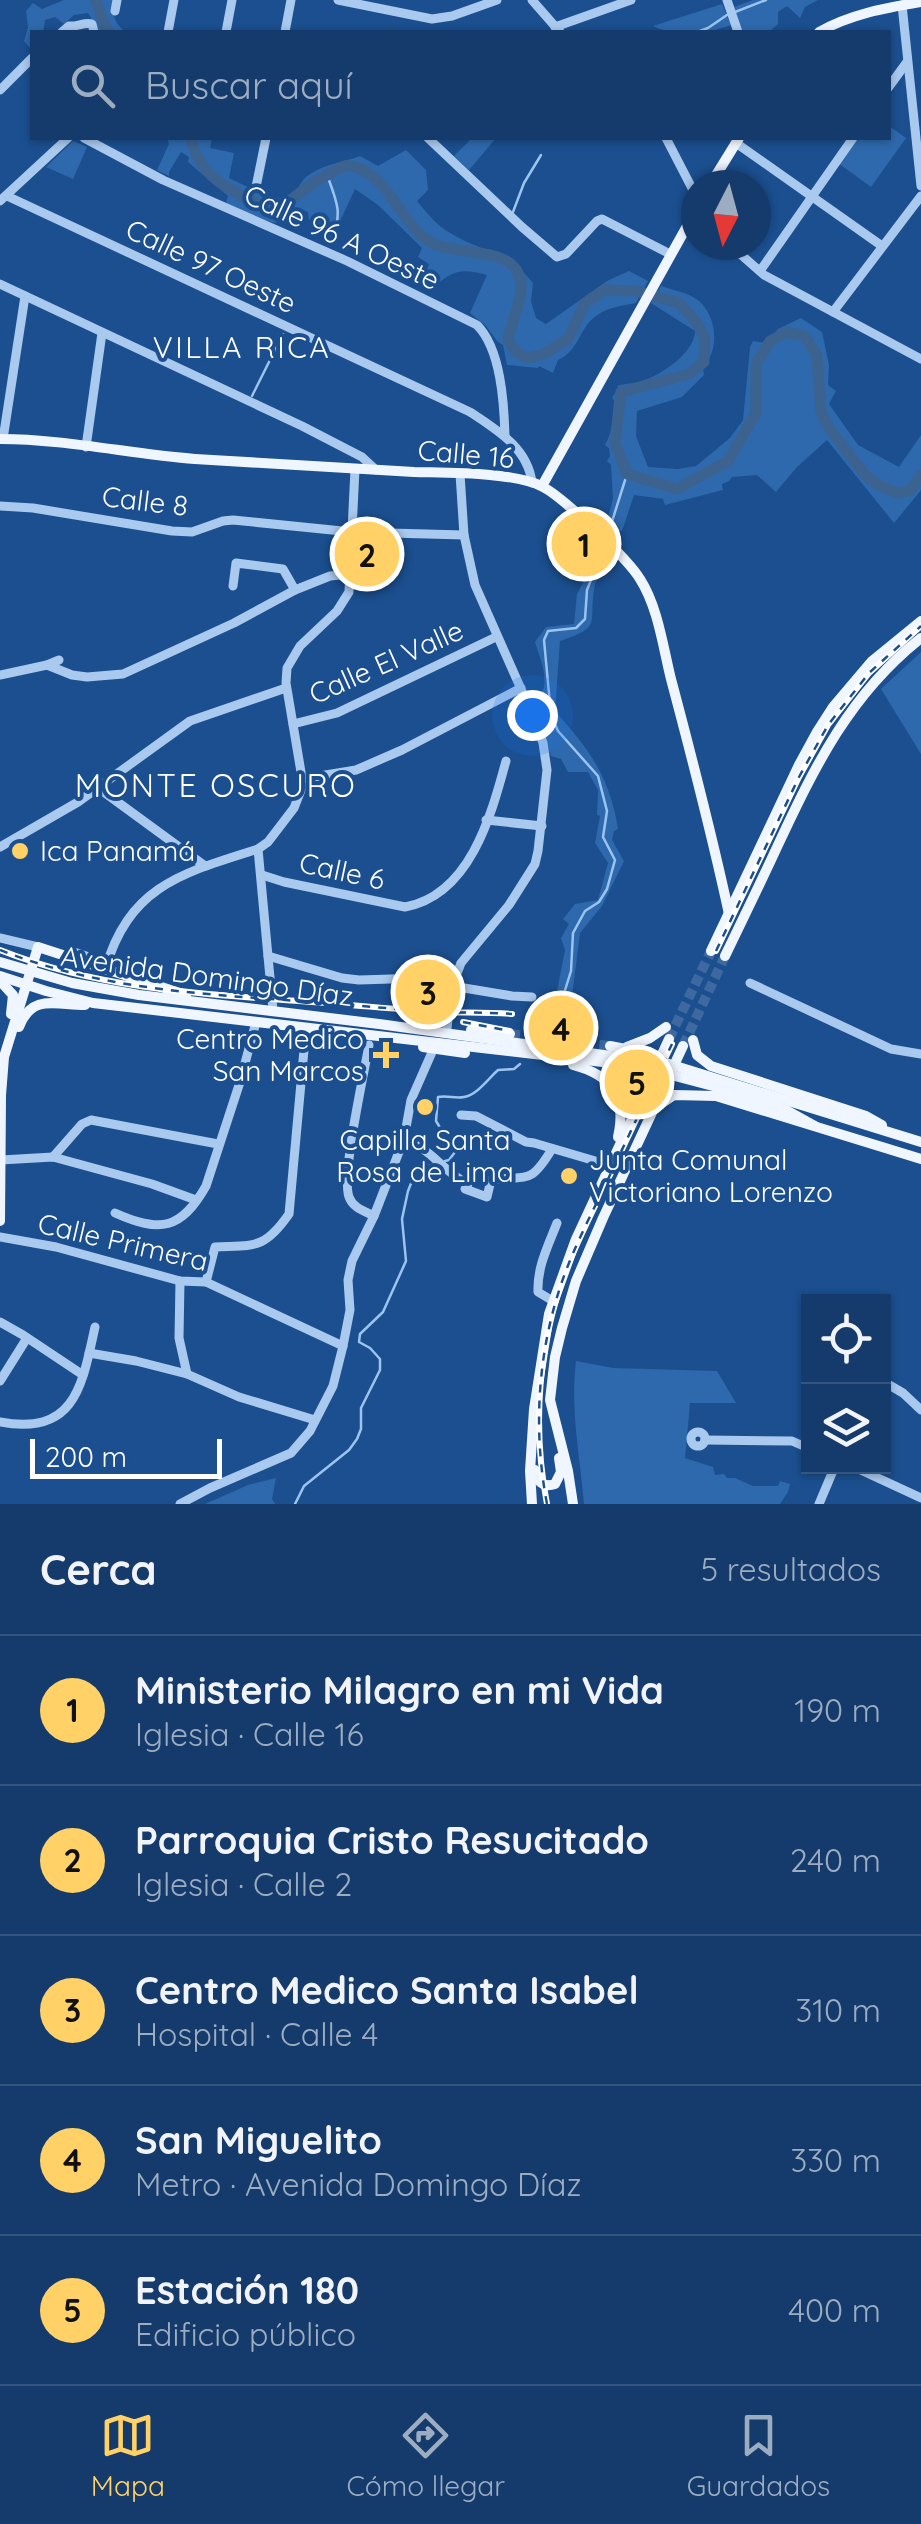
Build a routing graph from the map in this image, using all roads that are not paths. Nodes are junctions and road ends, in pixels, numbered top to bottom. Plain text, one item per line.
1 (174, 0) edge
2 (232, 0) edge
3 (291, 0) edge
4 (338, 0) edge
5 (496, 0) edge
6 (532, 0) edge
7 (631, 0) edge
8 (726, 0) edge
9 (921, 2) edge
10 (902, 5) junction
11 (65, 29) edge
12 (94, 30) edge
13 (168, 30) edge
14 (226, 30) edge
15 (285, 30) edge
16 (557, 30) edge
17 (737, 30) edge
18 (824, 30) edge
19 (30, 60) edge
20 (907, 62) junction
21 (891, 84) edge
22 (0, 90) edge
23 (66, 140) edge
24 (88, 140) edge
25 (266, 140) edge
26 (430, 140) edge
27 (667, 140) edge
28 (738, 140) edge
29 (852, 140) edge
30 (683, 170) edge
31 (719, 170) edge
32 (921, 186) edge
33 (256, 187) dead end
34 (812, 196) junction
35 (921, 196) edge
36 (4, 199) edge
37 (681, 236) edge
38 (882, 246) junction
39 (670, 254) junction
40 (747, 260) edge
41 (760, 271) junction
42 (0, 284) edge
43 (25, 296) junction
44 (834, 312) junction
45 (102, 332) junction
46 (921, 359) edge
47 (505, 436) junction
48 (2, 439) edge
49 (86, 446) junction
50 (355, 469) junction
51 (376, 470) junction
52 (460, 474) junction
53 (537, 484) junction
54 (0, 506) edge
55 (352, 532) junction
56 (464, 535) junction
57 (352, 574) junction
58 (233, 586) dead end
59 (295, 590) junction
60 (921, 621) edge
61 (496, 638) junction
62 (921, 638) edge
63 (59, 660) dead end
64 (47, 665) junction
65 (0, 676) edge
66 (286, 688) junction
67 (521, 688) junction
68 (293, 724) junction
69 (506, 760) dead end
70 (302, 778) junction
71 (97, 787) junction
72 (486, 820) junction
73 (542, 826) junction
74 (0, 847) edge
75 (258, 849) junction
76 (205, 866) junction
77 (262, 874) junction
78 (722, 879) junction
79 (743, 886) junction
80 (729, 914) junction
81 (0, 938) edge
82 (38, 948) junction
83 (71, 950) dead end
84 (711, 952) tunnel mouth
85 (268, 956) junction
86 (725, 956) tunnel mouth
87 (0, 962) edge
88 (106, 966) junction
89 (0, 979) edge
90 (453, 982) junction
91 (750, 984) dead end
92 (532, 996) dead end
93 (93, 1003) junction
94 (215, 1004) junction
95 (272, 1010) junction
96 (256, 1022) junction
97 (405, 1027) junction
98 (306, 1028) junction
99 (448, 1028) junction
100 (510, 1034) tunnel mouth
101 (403, 1041) junction
102 (369, 1045) dead end
103 (0, 1048) edge
104 (433, 1050) junction
105 (921, 1054) edge
106 (573, 1065) junction
107 (717, 1068) junction
108 (716, 1096) junction
109 (461, 1115) dead end
110 (651, 1115) junction
111 (815, 1126) junction
112 (1, 1130) edge
113 (895, 1134) junction
114 (403, 1141) junction
115 (921, 1142) edge
116 (218, 1144) junction
117 (552, 1150) junction
118 (53, 1157) junction
119 (921, 1159) edge
120 (1, 1160) edge
121 (612, 1160) junction
122 (196, 1200) junction
123 (115, 1212) dead end
124 (374, 1216) junction
125 (0, 1221) edge
126 (557, 1223) dead end
127 (0, 1237) edge
128 (180, 1282) junction
129 (206, 1282) junction
130 (553, 1301) junction
131 (0, 1322) edge
132 (96, 1327) dead end
133 (27, 1338) junction
134 (344, 1346) junction
135 (90, 1354) junction
136 (187, 1374) junction
137 (83, 1375) junction
138 (0, 1381) edge
139 (887, 1384) edge
140 (550, 1400) junction
141 (921, 1410) edge
142 (315, 1420) junction
143 (0, 1422) edge
144 (532, 1424) junction
145 (705, 1440) dead end
146 (801, 1445) edge
147 (831, 1474) edge
148 (869, 1474) edge
149 (904, 1490) junction
150 (921, 1498) edge
151 (180, 1504) edge
152 (532, 1504) edge
153 (573, 1504) edge
154 (818, 1504) edge
155 (898, 1504) edge

1 - 13 street
2 - 14 street
3 - 15 street
4 - 5 street
6 - 16 street
7 - 16 street
8 - 17 street
9 - 10 main road
10 - 18 main road
10 - 20 street
11 - 12 street
19 - 22 street
20 - 21 street
20 - 32 street
23 - 36 street
24 - 47 street, Calle 96 A Oeste
25 - 33 street
26 - 39 street
27 - 30 street
28 - 31 main road
28 - 34 street
29 - 34 street
34 - 38 street
34 - 41 street
35 - 38 street
36 - 47 street, Calle 97 Oeste
37 - 39 main road
38 - 44 street
39 - 53 main road
40 - 41 street
41 - 44 street
42 - 43 street
43 - 45 street
43 - 48 street
44 - 46 street
45 - 49 street
45 - 51 street
47 - 53 street, Calle 97 Oeste
48 - 49 main road, Calle 16
49 - 50 main road, Calle 16
50 - 51 main road, Calle 16
50 - 55 street
51 - 52 main road, Calle 16
52 - 53 main road, Calle 16
52 - 56 street
53 - 78 main road, Calle 16
54 - 55 street, Calle 8
55 - 56 street, Calle 8
55 - 57 street
56 - 61 street
57 - 59 street
57 - 66 street
58 - 59 street
59 - 64 street
60 - 79 main road
61 - 67 street
61 - 68 street, Calle El Valle
62 - 86 main road
63 - 64 street
64 - 65 street
66 - 68 street
66 - 71 street
67 - 70 street
67 - 73 street
68 - 70 street
69 - 72 street, Calle 6
70 - 75 street
71 - 74 street
71 - 76 street
72 - 73 street
72 - 77 street, Calle 6
73 - 90 street
75 - 76 street
75 - 77 street
76 - 88 street
77 - 85 street
78 - 79 main road
78 - 80 main road, Calle 16
79 - 80 main road
80 - 84 main road
81 - 82 street
82 - 88 main road
82 - 112 main road
83 - 88 street
85 - 90 street
85 - 95 street
87 - 94 main road, Avenida Domingo Díaz
88 - 94 main road
89 - 93 main road, Avenida Domingo Díaz
89 - 103 main road
90 - 92 street
90 - 99 street
91 - 105 street
93 - 96 main road, Avenida Domingo Díaz
93 - 112 main road
94 - 95 main road, Avenida Domingo Díaz
95 - 97 main road, Avenida Domingo Díaz
96 - 98 main road, Avenida Domingo Díaz
96 - 116 street
97 - 99 main road
97 - 113 main road, Avenida Domingo Díaz
98 - 101 main road, Avenida Domingo Díaz
98 - 129 street
99 - 100 main road
101 - 104 main road
101 - 111 main road, Avenida Domingo Díaz
102 - 124 street
104 - 106 main road
104 - 114 street
106 - 121 main road
106 - 121 main road
107 - 108 main road
107 - 110 main road
107 - 113 main road
108 - 110 main road
108 - 111 main road
109 - 117 street
110 - 140 main road
111 - 119 main road
112 - 120 main road
113 - 115 main road
114 - 117 street
114 - 124 street
116 - 118 street
116 - 122 street
117 - 121 street
118 - 120 street
118 - 122 street
120 - 125 main road
121 - 130 main road
122 - 123 street
124 - 134 street
126 - 130 street
127 - 128 street, Calle Primera
128 - 129 street, Calle Primera
128 - 136 street
129 - 134 street, Calle Primera
130 - 144 main road
131 - 133 street
132 - 135 street
133 - 137 street
133 - 138 street
134 - 142 street
135 - 136 street
135 - 137 street
136 - 142 street
137 - 143 street
139 - 141 street
140 - 144 main road
140 - 153 main road
142 - 151 street
144 - 152 main road
145 - 146 street
147 - 154 street
148 - 149 street
149 - 150 street
149 - 155 street

